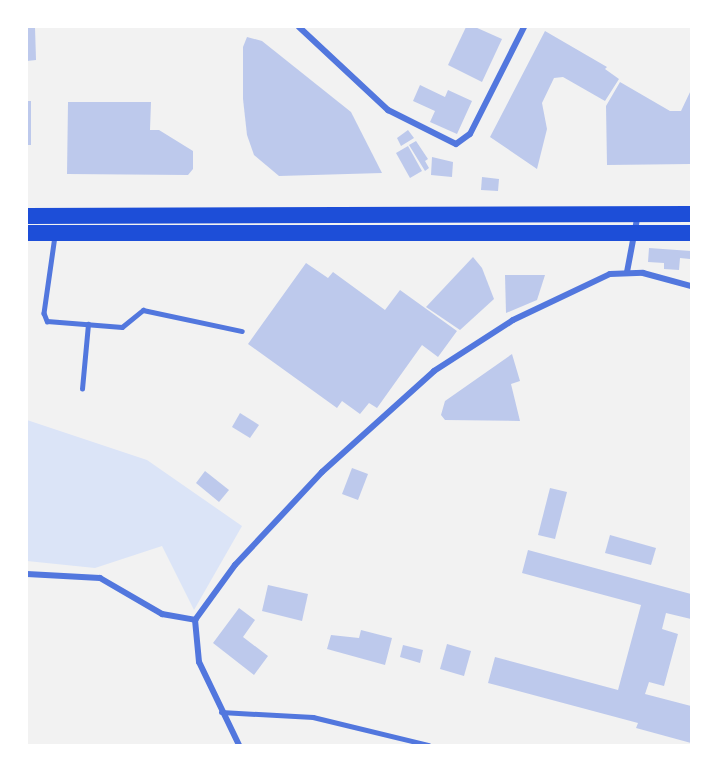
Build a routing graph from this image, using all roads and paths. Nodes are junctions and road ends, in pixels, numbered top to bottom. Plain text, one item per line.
1 (299, 27) edge
2 (524, 27) edge
3 (638, 213) junction
4 (691, 214) edge
5 (27, 216) edge
6 (637, 231) junction
7 (27, 233) edge
8 (55, 233) junction
9 (691, 233) edge
10 (627, 272) junction
11 (691, 286) edge
12 (88, 324) junction
13 (242, 331) dead end
14 (82, 389) dead end
15 (27, 574) edge
16 (195, 620) junction
17 (221, 711) junction
18 (239, 745) edge
19 (429, 745) edge

1 - 2 street
3 - 4 highway
3 - 5 highway
3 - 6 street
6 - 8 highway
6 - 9 highway
6 - 10 street
7 - 8 highway
8 - 12 lane
10 - 11 street
10 - 16 street
12 - 13 lane
12 - 14 lane
15 - 16 street
16 - 17 street
17 - 18 street
17 - 19 lane

